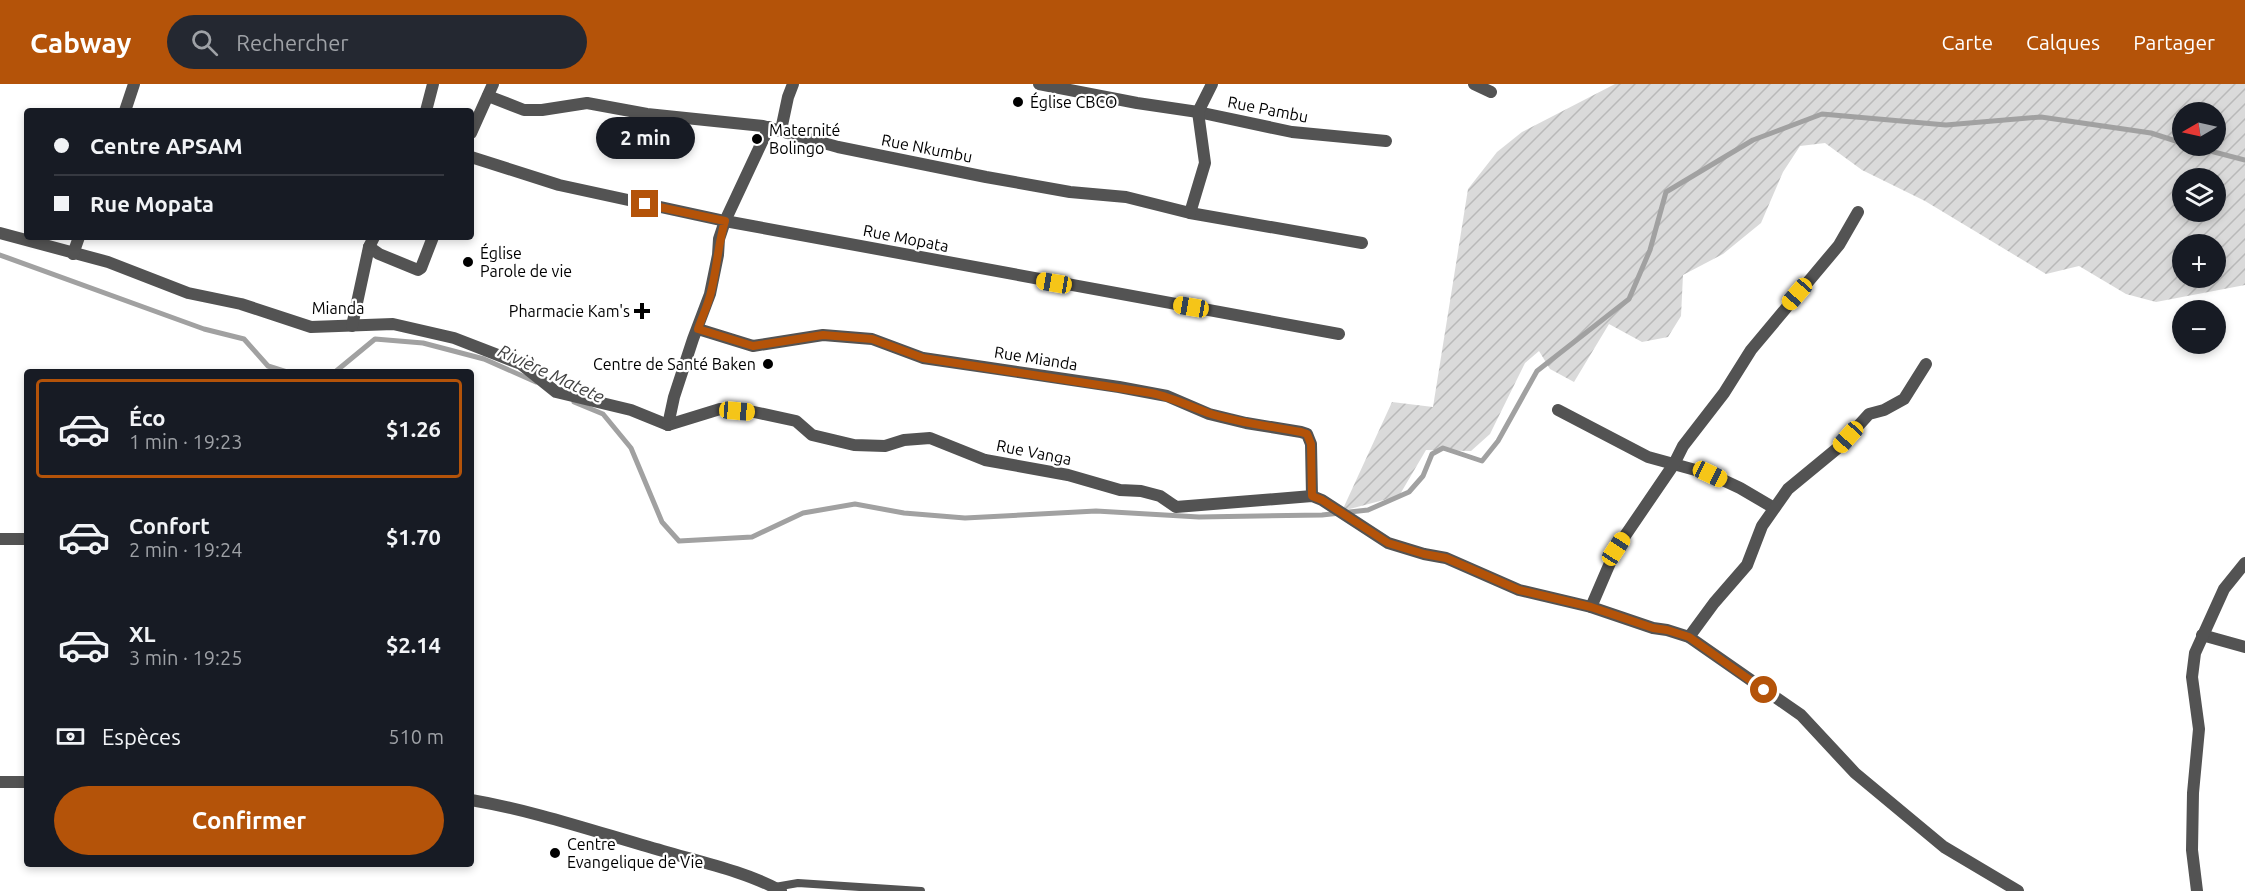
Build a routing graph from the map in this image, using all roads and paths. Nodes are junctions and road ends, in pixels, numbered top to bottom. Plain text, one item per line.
1 (134, 84) edge
2 (433, 84) edge
3 (493, 84) edge
4 (793, 84) edge
5 (1039, 84) edge
6 (1212, 84) edge
7 (1474, 84) edge
8 (1491, 92) dead end
9 (488, 96) junction
10 (126, 108) edge
11 (427, 108) edge
12 (1198, 112) junction
13 (474, 126) edge
14 (775, 128) junction
15 (1386, 141) dead end
16 (474, 158) edge
17 (1858, 212) dead end
18 (1190, 213) junction
19 (725, 221) junction
20 (0, 233) edge
21 (24, 240) edge
22 (24, 240) edge
23 (78, 240) edge
24 (432, 240) edge
25 (371, 242) edge
26 (1362, 243) dead end
27 (73, 254) junction
28 (352, 326) junction
29 (698, 329) junction
30 (1339, 334) dead end
31 (1926, 364) dead end
32 (1558, 410) dead end
33 (668, 425) junction
34 (1674, 464) junction
35 (1312, 496) junction
36 (1774, 508) junction
37 (0, 539) edge
38 (24, 539) edge
39 (2245, 563) edge
40 (1591, 607) junction
41 (2202, 635) junction
42 (1689, 637) junction
43 (2245, 647) edge
44 (0, 782) edge
45 (24, 782) edge
46 (474, 801) edge
47 (778, 889) edge
48 (921, 891) edge
49 (2018, 891) edge
50 (2197, 891) edge

1 - 10 street
2 - 11 street
3 - 9 street
4 - 14 street
5 - 12 street, Rue Pambu
6 - 12 street
7 - 8 street
9 - 13 street
9 - 14 street, Rue Nkumbu
12 - 15 street, Rue Pambu
12 - 18 street
14 - 18 street, Rue Nkumbu
14 - 19 street
16 - 19 street, Rue Mopata
17 - 34 street
18 - 26 street, Rue Nkumbu
19 - 29 street
19 - 30 street, Rue Mopata
20 - 21 street, Mianda
22 - 27 street, Mianda
23 - 27 street
24 - 25 street
25 - 28 street
27 - 28 street, Mianda
28 - 33 street, Mianda
29 - 33 street
29 - 35 street, Rue Mianda
31 - 36 street
32 - 34 street
33 - 35 street, Rue Vanga
34 - 36 street
34 - 40 street
35 - 40 street
36 - 42 street
37 - 38 street
39 - 41 street
40 - 42 street
41 - 43 street
41 - 50 street
42 - 49 street
44 - 45 street
46 - 47 street
47 - 48 lane

